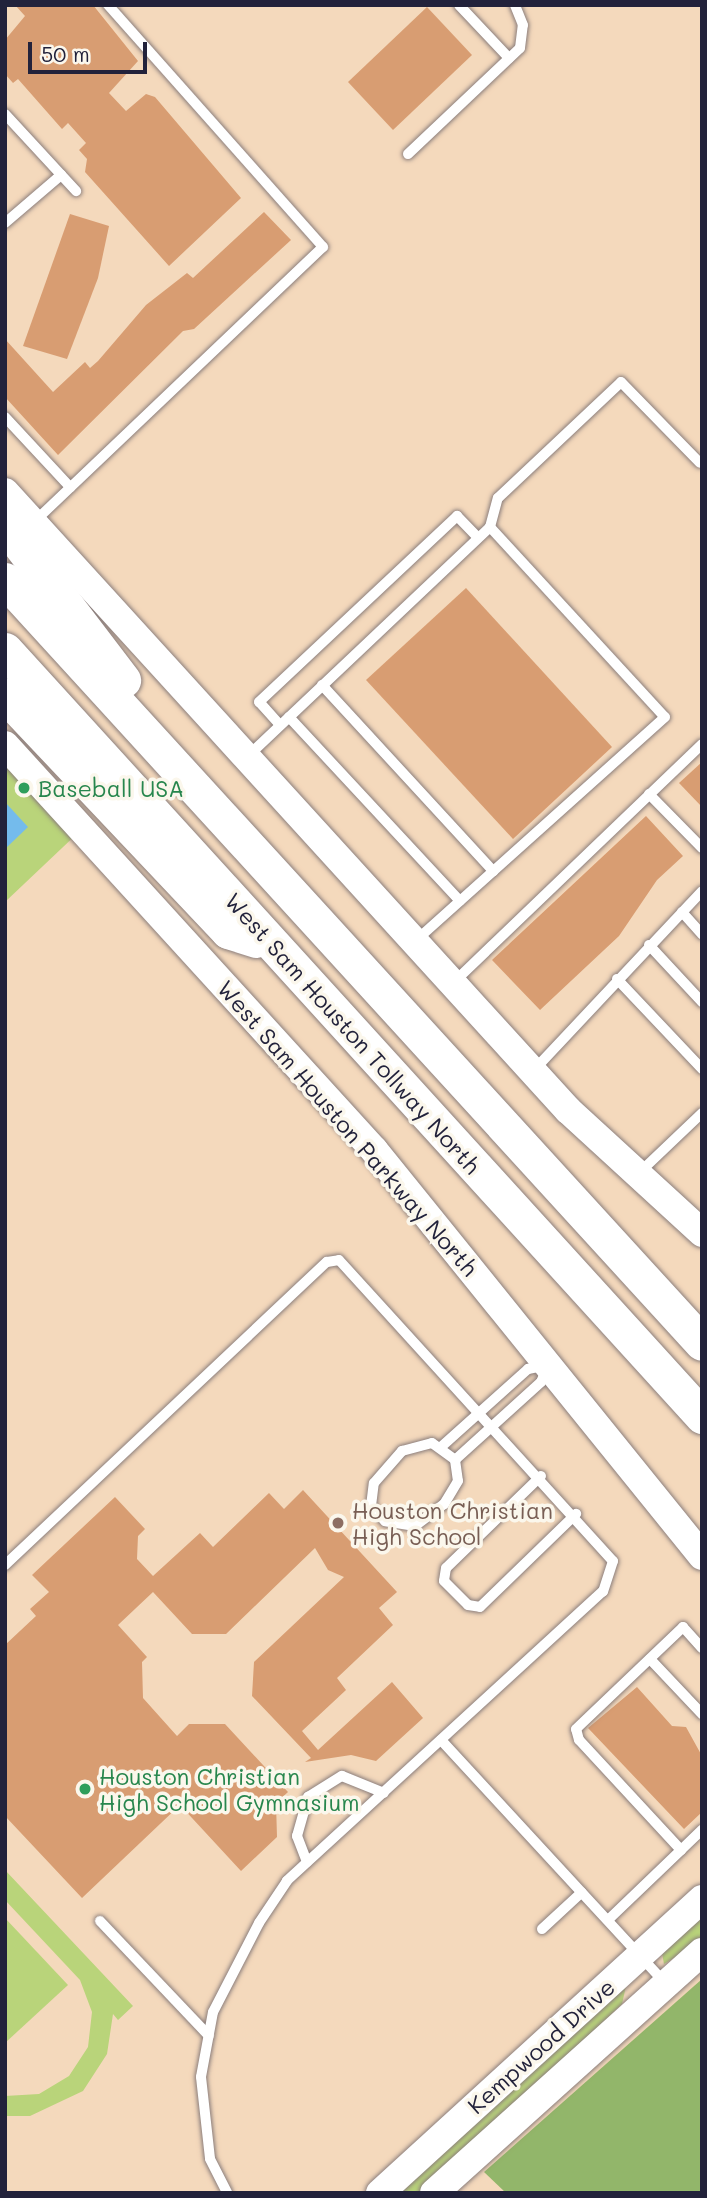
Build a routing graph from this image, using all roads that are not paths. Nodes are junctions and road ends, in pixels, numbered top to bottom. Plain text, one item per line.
1 (108, 5) edge
2 (459, 5) edge
3 (516, 5) edge
4 (509, 58) junction
5 (5, 114) edge
6 (408, 154) dead end
7 (61, 175) junction
8 (76, 191) dead end
9 (5, 223) edge
10 (5, 417) edge
11 (700, 463) dead end
12 (70, 487) junction
13 (5, 492) edge
14 (19, 524) edge
15 (490, 527) junction
16 (478, 538) junction
17 (5, 580) edge
18 (5, 650) edge
19 (322, 685) junction
20 (5, 695) edge
21 (289, 717) junction
22 (280, 725) junction
23 (702, 744) edge
24 (7, 749) edge
25 (247, 757) junction
26 (649, 794) junction
27 (702, 848) edge
28 (252, 850) junction
29 (493, 871) junction
30 (702, 891) edge
31 (460, 901) junction
32 (682, 912) junction
33 (702, 933) edge
34 (415, 942) junction
35 (274, 945) junction
36 (649, 945) junction
37 (617, 979) junction
38 (453, 983) junction
39 (702, 1002) edge
40 (702, 1069) edge
41 (533, 1071) junction
42 (702, 1113) edge
43 (638, 1174) junction
44 (702, 1233) edge
45 (702, 1343) edge
46 (548, 1365) junction
47 (481, 1412) junction
48 (702, 1416) edge
49 (494, 1425) junction
50 (441, 1447) junction
51 (455, 1460) junction
52 (541, 1476) junction
53 (576, 1514) junction
54 (702, 1556) edge
55 (5, 1565) edge
56 (702, 1648) edge
57 (650, 1659) junction
58 (702, 1714) edge
59 (442, 1741) junction
60 (384, 1793) junction
61 (702, 1830) edge
62 (681, 1850) junction
63 (307, 1862) junction
64 (582, 1892) junction
65 (702, 1899) edge
66 (608, 1920) junction
67 (100, 1921) dead end
68 (542, 1929) dead end
69 (702, 1952) edge
70 (640, 1955) junction
71 (666, 1984) junction
72 (209, 2036) junction
73 (227, 2193) edge
74 (380, 2193) edge
75 (434, 2193) edge

1 - 12 lane
2 - 4 lane
3 - 4 lane
4 - 6 lane
5 - 7 lane
7 - 8 lane
7 - 9 lane
10 - 12 lane
11 - 15 lane
12 - 14 lane
13 - 14 main road
14 - 25 main road
14 - 28 highway
15 - 16 lane
15 - 29 lane
16 - 19 lane
16 - 22 lane
17 - 28 highway, West Sam Houston Tollway North
18 - 35 highway, West Sam Houston Tollway North
19 - 21 lane
19 - 29 lane
20 - 35 highway
21 - 22 lane
21 - 31 lane
22 - 25 lane
23 - 26 lane
24 - 46 main road, West Sam Houston Parkway North
25 - 34 main road
26 - 27 lane
26 - 38 lane
28 - 45 highway, West Sam Houston Tollway North
29 - 31 lane
30 - 32 lane
31 - 34 lane
32 - 33 lane
32 - 36 lane
34 - 38 main road
35 - 48 highway, West Sam Houston Tollway North
36 - 37 lane
36 - 39 lane
37 - 40 lane
37 - 41 lane
38 - 41 main road
41 - 43 main road
42 - 43 lane
43 - 44 main road
46 - 47 lane
46 - 49 lane
46 - 54 main road, West Sam Houston Parkway North
47 - 49 lane
47 - 50 lane
47 - 55 lane
49 - 51 lane
49 - 52 lane
50 - 51 lane
50 - 51 lane
52 - 53 lane
52 - 53 lane
53 - 59 lane
56 - 57 lane
57 - 58 lane
57 - 62 lane
59 - 60 lane
59 - 64 lane
60 - 63 lane
60 - 63 lane
61 - 62 lane
62 - 66 lane
63 - 72 lane
64 - 66 lane
64 - 68 lane
65 - 70 main road, Kempwood Drive
66 - 70 lane
67 - 72 lane
69 - 71 main road, Kempwood Drive
70 - 71 lane
70 - 74 main road, Kempwood Drive
71 - 75 main road, Kempwood Drive
72 - 73 lane

